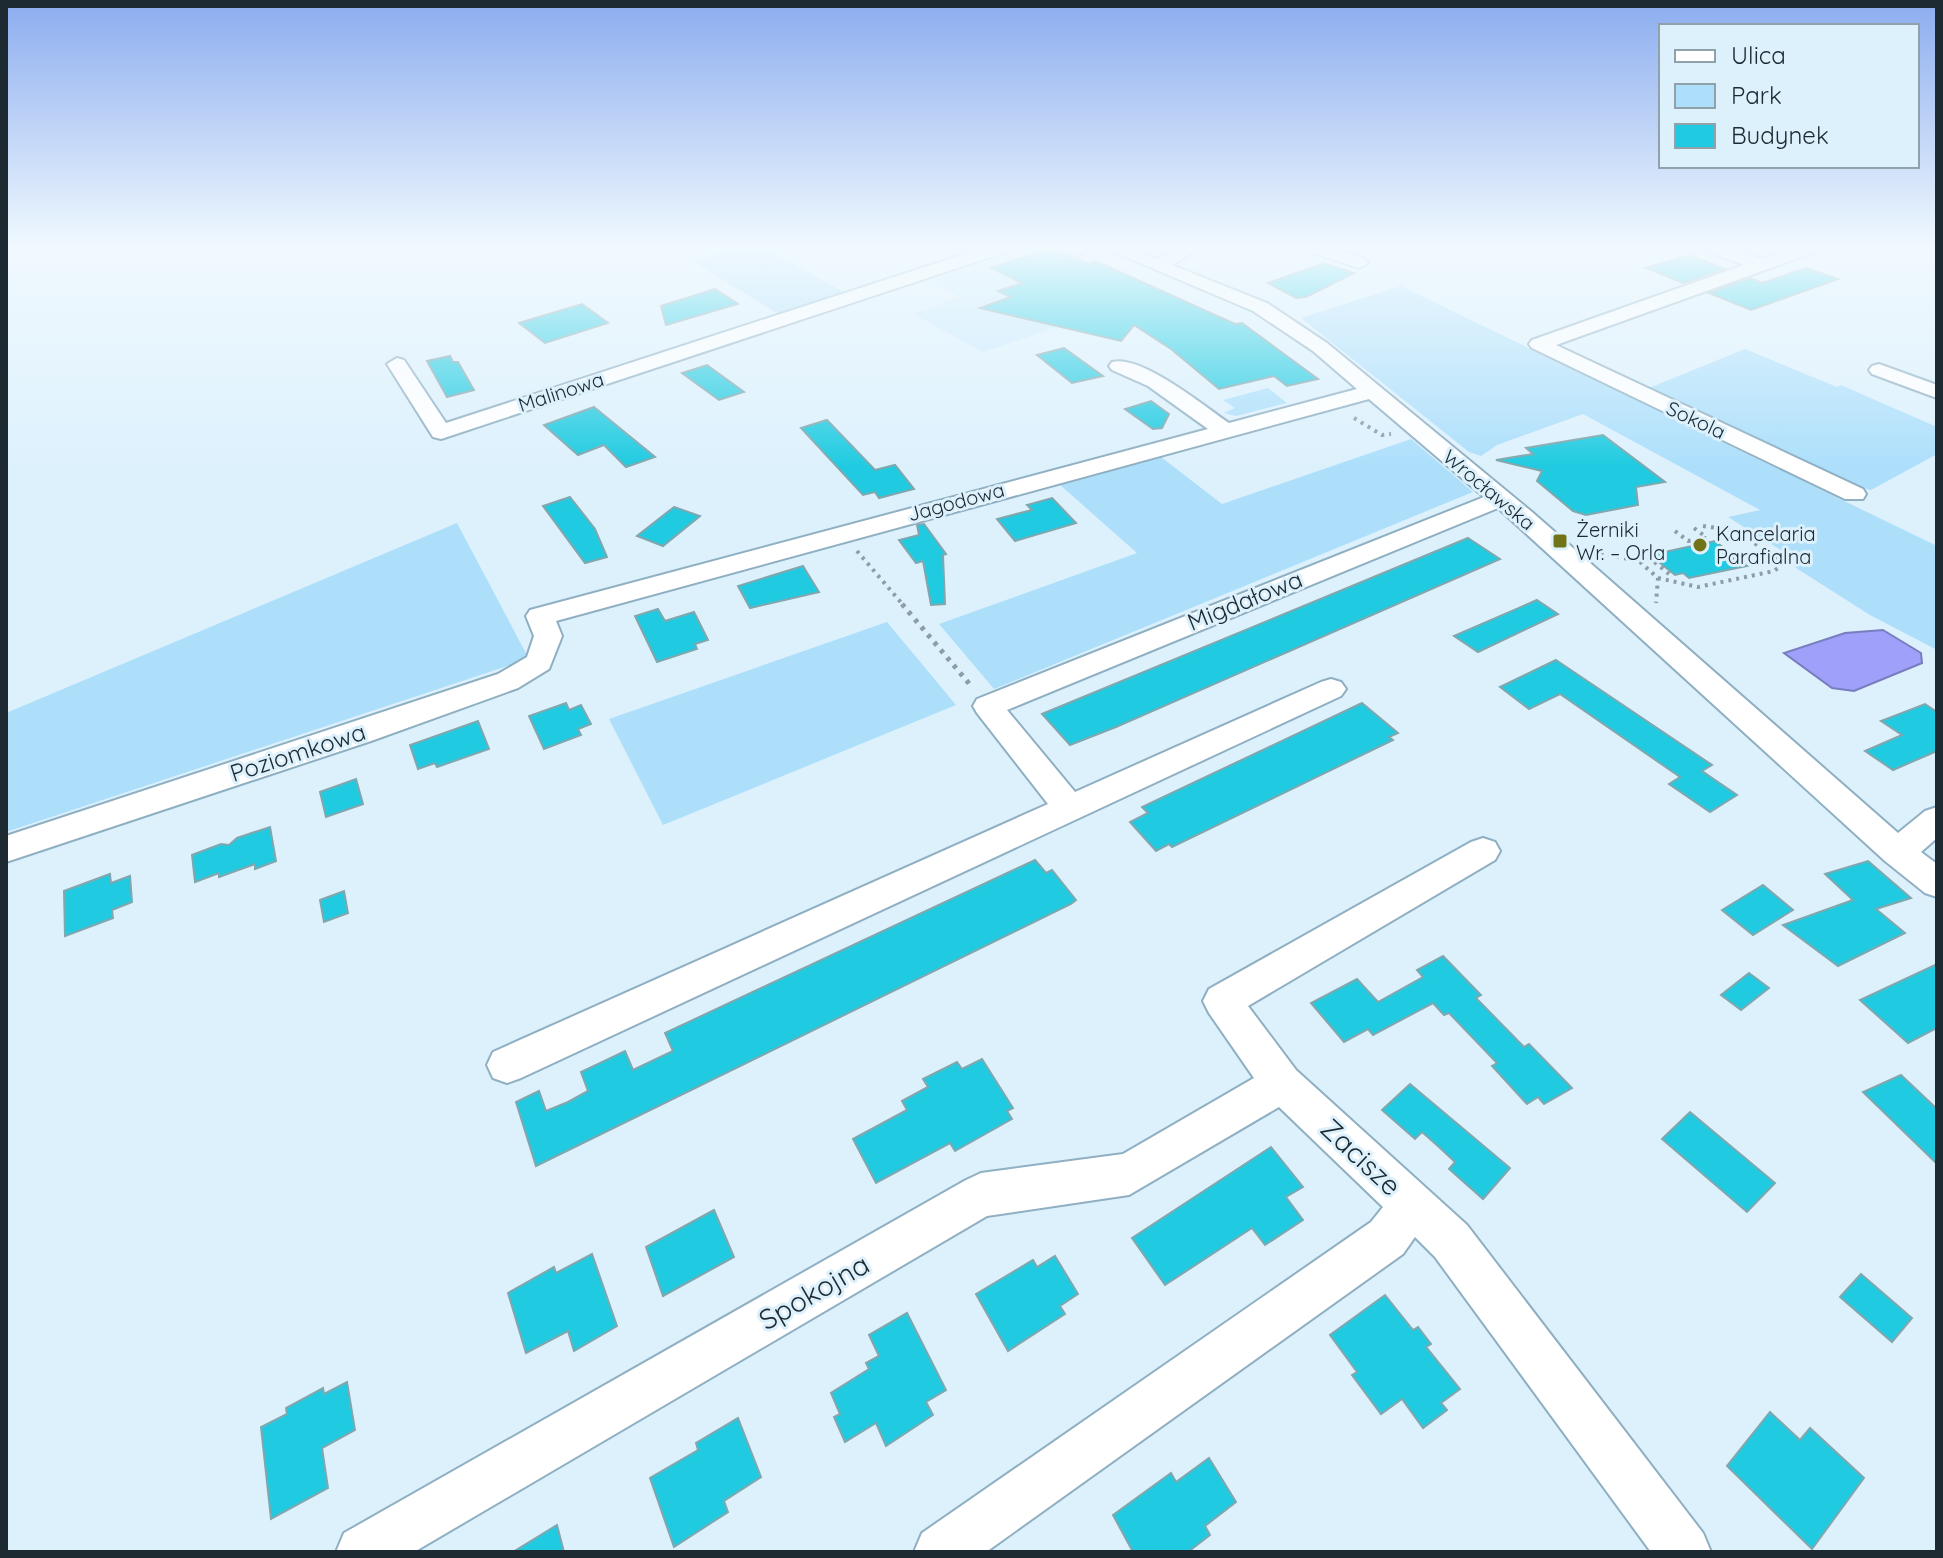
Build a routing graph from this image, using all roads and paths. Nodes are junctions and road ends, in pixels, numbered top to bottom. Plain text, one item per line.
1 (779, 321) edge
2 (1284, 321) edge
3 (1603, 321) edge
4 (397, 364) dead end
5 (1119, 366) dead end
6 (1879, 370) dead end
7 (1373, 391) junction
8 (1937, 392) edge
9 (1346, 413) dead end
10 (1225, 430) junction
11 (1420, 432) junction
12 (1854, 494) dead end
13 (1502, 499) junction
14 (1703, 526) dead end
15 (1694, 528) dead end
16 (1675, 531) dead end
17 (841, 532) junction
18 (1599, 552) dead end
19 (1640, 562) junction
20 (1660, 565) junction
21 (1647, 568) junction
22 (1657, 577) junction
23 (540, 616) joint
24 (1655, 616) dead end
25 (1331, 689) dead end
26 (988, 706) junction
27 (1068, 806) junction
28 (1937, 820) edge
29 (6, 849) edge
30 (1483, 851) dead end
31 (1897, 852) junction
32 (1937, 883) edge
33 (507, 1065) dead end
34 (1282, 1083) junction
35 (1412, 1205) junction
36 (363, 1552) edge
37 (941, 1552) edge
38 (1684, 1552) edge

1 - 4 street, Malinowa
2 - 7 street, Wrocławska
3 - 12 street, Sokola
5 - 10 street
6 - 8 street
7 - 10 street, Jagodowa
7 - 11 street, Wrocławska
9 - 11 path
10 - 17 street, Jagodowa
11 - 13 street, Wrocławska
13 - 26 street, Migdałowa
13 - 31 street, Wrocławska
14 - 22 path
15 - 16 path
17 - 23 street, Jagodowa
17 - 26 path
18 - 19 path
19 - 20 path
19 - 21 path
20 - 21 path
20 - 22 path
21 - 22 path
22 - 24 path
23 - 29 street, Poziomkowa
25 - 27 street
26 - 27 street
27 - 33 street
28 - 31 street
30 - 34 street, Zacisze
31 - 32 street, Wrocławska
34 - 35 street, Zacisze
34 - 36 street, Spokojna
35 - 37 street
35 - 38 street, Zacisze

